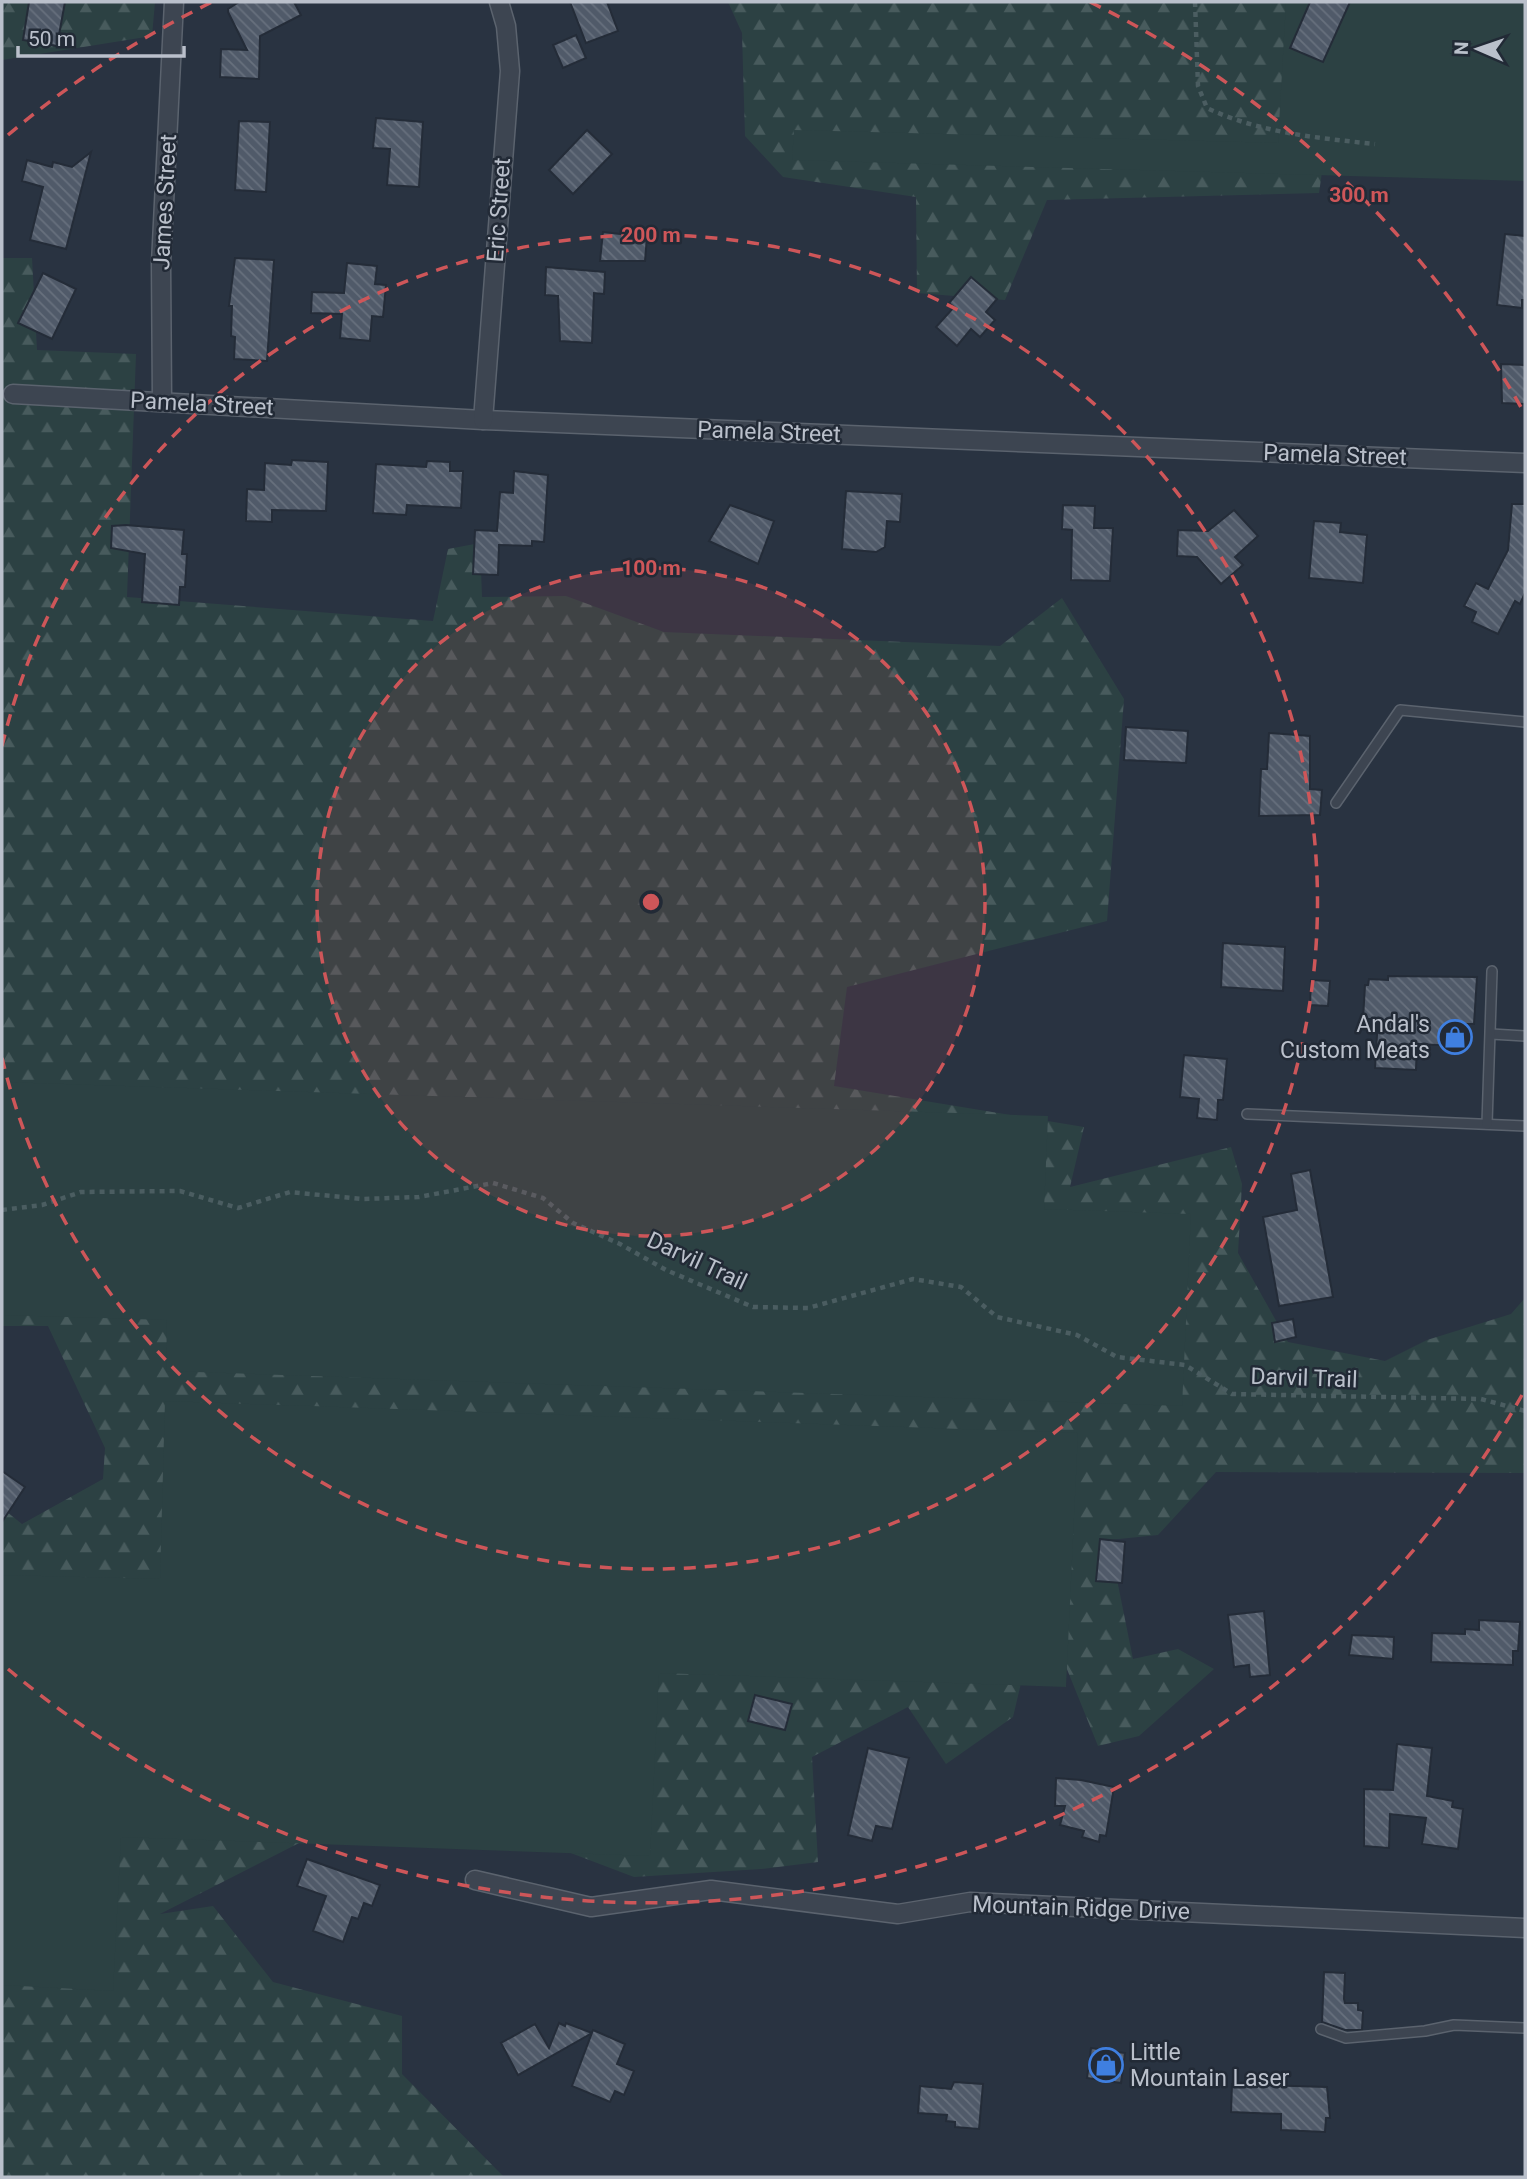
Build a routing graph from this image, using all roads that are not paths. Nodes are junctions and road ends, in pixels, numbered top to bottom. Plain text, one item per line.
1 (174, 2) edge
2 (499, 2) edge
3 (13, 394) dead end
4 (162, 401) junction
5 (483, 420) junction
6 (1525, 463) edge
7 (1525, 722) edge
8 (1336, 803) dead end
9 (1492, 971) dead end
10 (1491, 1034) junction
11 (1525, 1036) edge
12 (1247, 1114) dead end
13 (1488, 1125) junction
14 (1525, 1126) edge
15 (475, 1880) dead end
16 (1525, 1928) edge
17 (1525, 2028) edge
18 (1321, 2029) dead end

1 - 4 street, James Street
2 - 5 street, Eric Street
3 - 4 street, Pamela Street
4 - 5 street, Pamela Street
5 - 6 street, Pamela Street
7 - 8 lane
9 - 10 lane
10 - 11 lane
10 - 13 lane
12 - 13 lane
13 - 14 lane
15 - 16 street, Mountain Ridge Drive
17 - 18 lane

